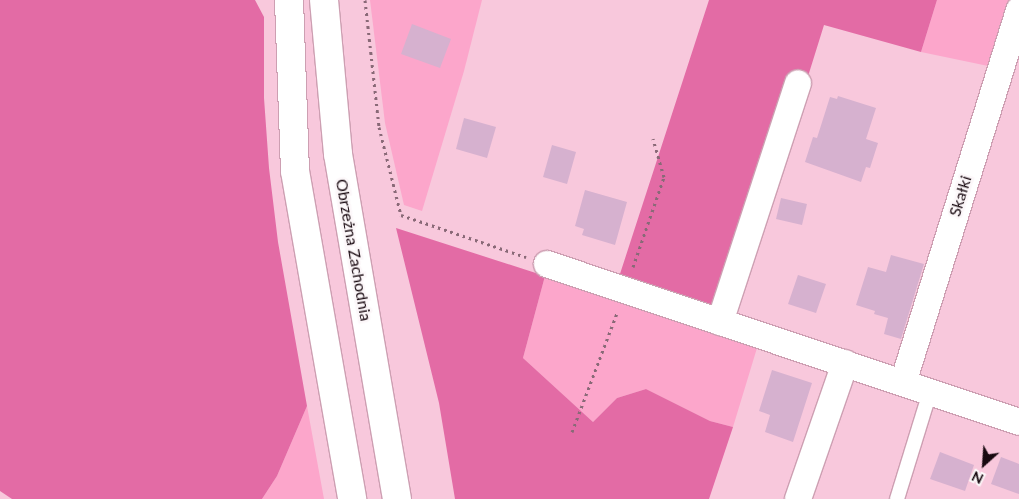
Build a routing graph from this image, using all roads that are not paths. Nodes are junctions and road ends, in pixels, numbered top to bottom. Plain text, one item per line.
1 (289, 0) edge
2 (324, 0) edge
3 (1019, 10) edge
4 (798, 83) dead end
5 (547, 264) road end
6 (720, 322) junction
7 (845, 364) junction
8 (902, 383) junction
9 (930, 392) junction
10 (1019, 422) edge
11 (352, 499) edge
12 (397, 499) edge
13 (798, 499) edge
14 (897, 499) edge

1 - 11 street
2 - 12 street, Obrzeżna Zachodnia
3 - 8 street, Skałki
4 - 6 street
5 - 6 street
6 - 7 street
7 - 8 street
7 - 13 street
8 - 9 street
9 - 10 street
9 - 14 lane

